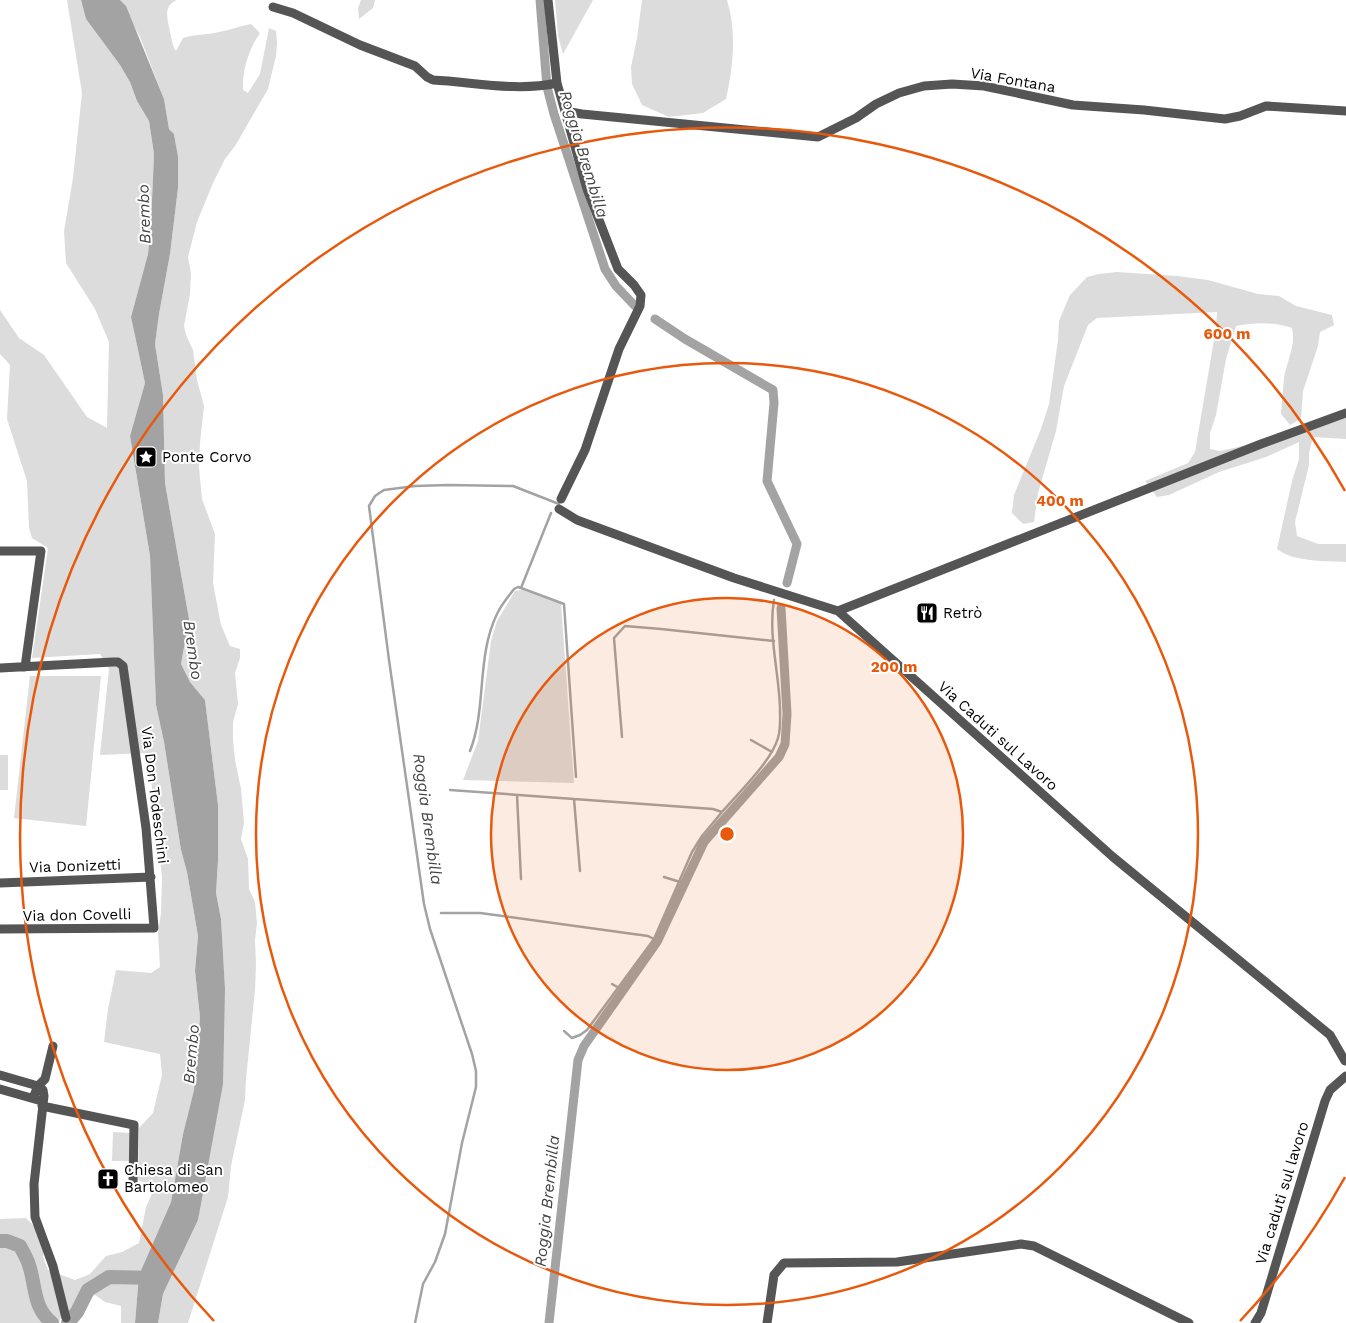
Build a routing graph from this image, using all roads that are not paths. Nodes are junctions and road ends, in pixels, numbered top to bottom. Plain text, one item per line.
1 (548, 0) edge
2 (273, 7) dead end
3 (555, 84) junction
4 (566, 111) junction
5 (1346, 111) edge
6 (1346, 413) edge
7 (560, 500) dead end
8 (559, 509) dead end
9 (0, 551) edge
10 (838, 611) junction
11 (25, 667) junction
12 (0, 668) edge
13 (151, 877) junction
14 (0, 883) edge
15 (154, 928) joint
16 (0, 929) edge
17 (53, 1046) dead end
18 (1346, 1061) edge
19 (0, 1075) edge
20 (1346, 1076) edge
21 (38, 1086) junction
22 (0, 1089) edge
23 (33, 1098) junction
24 (42, 1106) junction
25 (133, 1186) dead end
26 (66, 1318) dead end
27 (767, 1323) edge
28 (1188, 1323) edge
29 (1255, 1323) edge

1 - 3 street
2 - 3 street
3 - 4 street
4 - 5 street, Via Fontana
4 - 7 street
6 - 10 street
8 - 10 street
9 - 11 street
10 - 18 street, Via Caduti sul Lavoro
11 - 12 street
11 - 13 street, Via Don Todeschini
13 - 14 street, Via Donizetti
13 - 15 street, Via Don Todeschini
15 - 16 street, Via don Covelli
17 - 21 street
19 - 21 street
20 - 29 street, Via caduti sul lavoro
21 - 23 street
21 - 24 street
22 - 23 street
23 - 24 street
24 - 25 street
24 - 26 street
27 - 28 street

